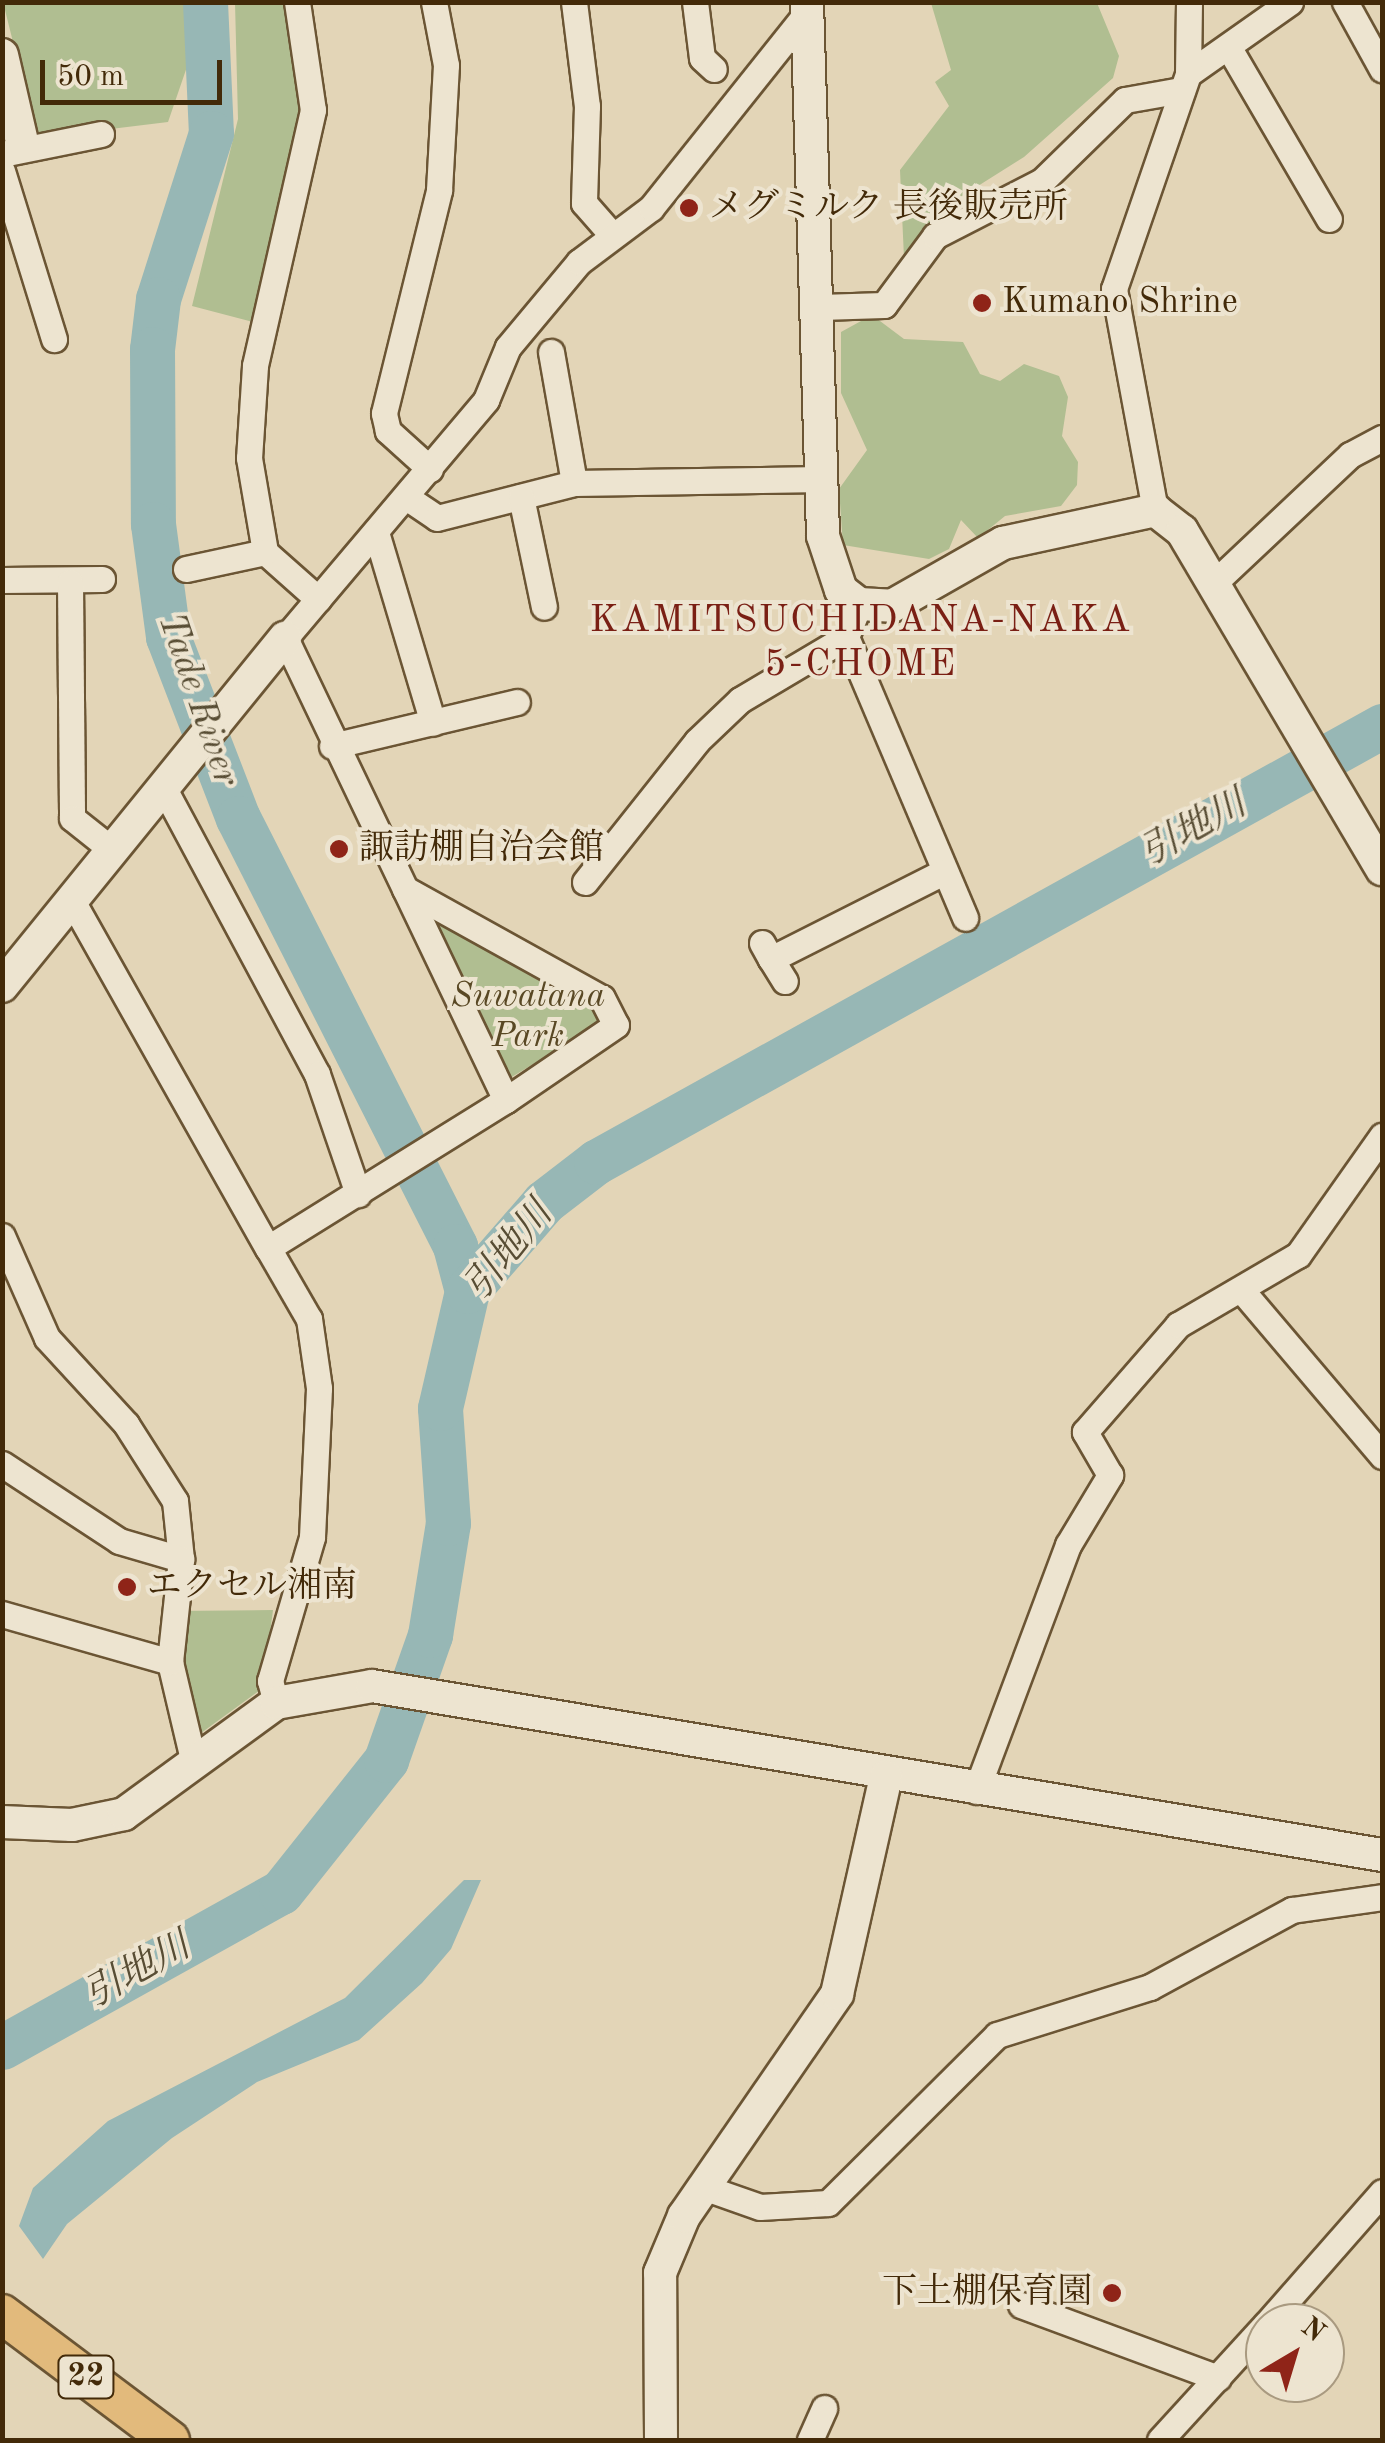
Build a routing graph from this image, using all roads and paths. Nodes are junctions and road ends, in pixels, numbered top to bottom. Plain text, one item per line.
1 (298, 2) edge
2 (434, 2) edge
3 (574, 2) edge
4 (694, 2) edge
5 (1189, 2) edge
6 (1290, 2) edge
7 (1345, 2) edge
8 (810, 5) edge
9 (1229, 48) junction
10 (2, 55) edge
11 (1382, 68) edge
12 (714, 69) dead end
13 (1185, 82) junction
14 (102, 134) dead end
15 (9, 157) edge
16 (1329, 219) dead end
17 (612, 235) junction
18 (820, 307) junction
19 (54, 340) dead end
20 (551, 352) dead end
21 (1382, 438) edge
22 (430, 468) junction
23 (823, 479) junction
24 (574, 482) junction
25 (406, 496) junction
26 (521, 497) junction
27 (1156, 510) junction
28 (376, 532) junction
29 (265, 552) junction
30 (186, 569) dead end
31 (102, 578) dead end
32 (2, 580) edge
33 (70, 582) junction
34 (1212, 584) junction
35 (318, 599) junction
36 (859, 604) junction
37 (544, 607) dead end
38 (846, 637) junction
39 (285, 638) junction
40 (517, 702) dead end
41 (432, 723) junction
42 (332, 746) junction
43 (172, 773) junction
44 (111, 849) junction
45 (1382, 869) edge
46 (944, 872) junction
47 (585, 882) dead end
48 (405, 888) junction
49 (72, 899) junction
50 (964, 918) dead end
51 (773, 961) dead end
52 (2, 986) edge
53 (506, 1100) junction
54 (1382, 1136) edge
55 (368, 1188) junction
56 (2, 1236) edge
57 (268, 1248) junction
58 (1244, 1292) junction
59 (1382, 1456) edge
60 (2, 1464) edge
61 (180, 1559) junction
62 (2, 1614) edge
63 (170, 1662) junction
64 (276, 1703) junction
65 (194, 1759) junction
66 (886, 1776) junction
67 (976, 1791) junction
68 (2, 1822) edge
69 (1382, 1855) edge
70 (1382, 1897) edge
71 (703, 2187) junction
72 (1382, 2192) edge
73 (1284, 2303) edge
74 (1021, 2305) dead end
75 (2, 2314) edge
76 (2, 2340) edge
77 (1245, 2348) edge
78 (1218, 2378) junction
79 (824, 2408) dead end
80 (135, 2440) edge
81 (170, 2440) edge
82 (661, 2440) edge
83 (810, 2440) edge
84 (1160, 2440) edge

1 - 29 street
2 - 22 street
3 - 17 street
4 - 12 street
5 - 13 street
6 - 9 street
7 - 11 street
8 - 17 street
8 - 18 street
9 - 13 street
9 - 16 street
10 - 15 street
13 - 18 street
13 - 27 street
14 - 15 street
15 - 19 street
17 - 22 street
18 - 23 street
20 - 24 street
21 - 34 street
22 - 25 street
23 - 24 street
23 - 36 street
24 - 26 street
25 - 26 street
25 - 28 street
26 - 37 street
27 - 34 street
27 - 36 street
28 - 35 street
28 - 41 street
29 - 30 street
29 - 35 street
31 - 33 street
32 - 33 street
33 - 44 street
34 - 45 street
35 - 39 street
36 - 38 street
38 - 46 street
38 - 47 street
39 - 42 street
39 - 43 street
40 - 41 street
41 - 42 street
42 - 48 street
43 - 44 street
43 - 55 street
44 - 49 street
46 - 50 street
46 - 51 street
48 - 53 street
48 - 53 street
49 - 52 street
49 - 57 street
53 - 55 street
54 - 58 street
55 - 57 street
56 - 61 street
57 - 64 street
58 - 59 street
58 - 67 street
60 - 61 street
61 - 63 street
62 - 63 street
63 - 65 street
64 - 65 street
64 - 66 street
65 - 68 street
66 - 67 street
66 - 71 street
67 - 69 street
70 - 71 street
71 - 82 street
72 - 73 street
74 - 78 street
75 - 81 main road, 22
76 - 80 main road, 22
77 - 78 street
78 - 84 street
79 - 83 street

